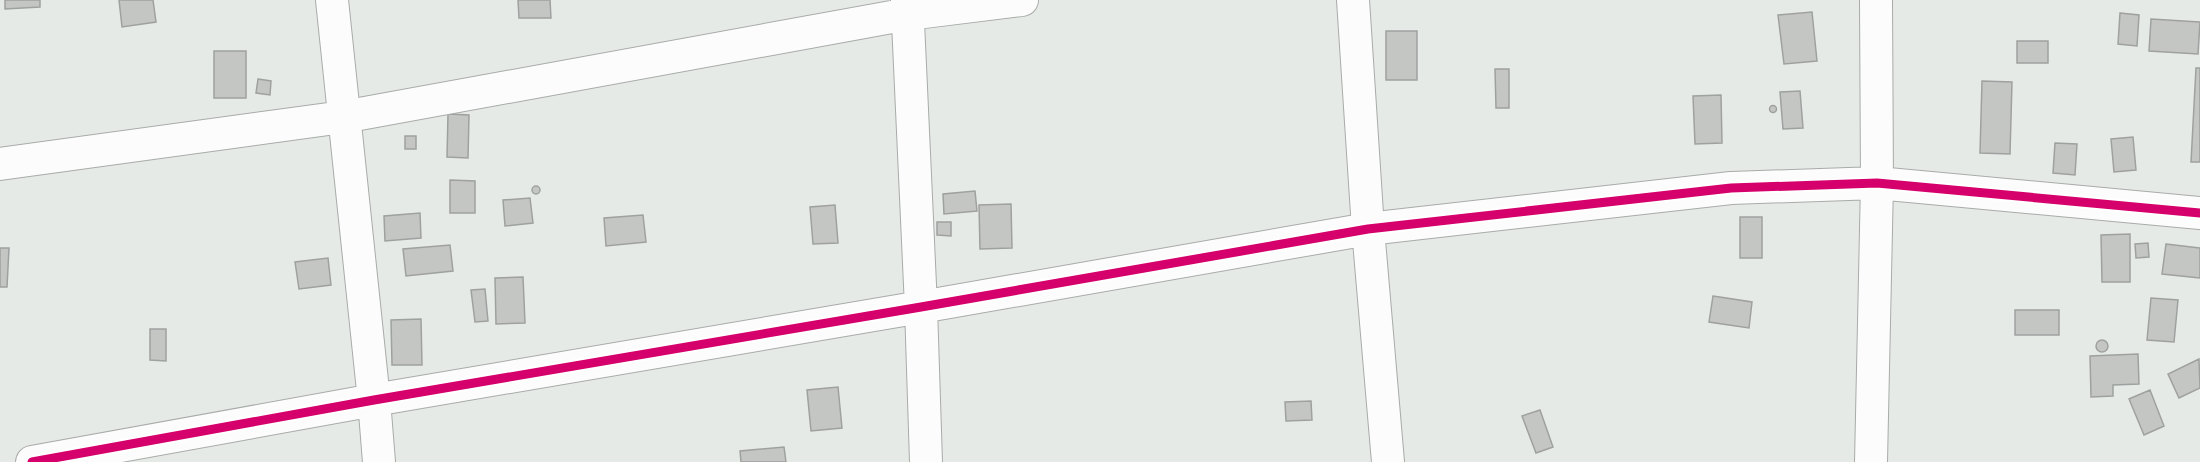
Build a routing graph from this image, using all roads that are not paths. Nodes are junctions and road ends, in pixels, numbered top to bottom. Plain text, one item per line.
1 (332, 0) edge
2 (1022, 0) edge
3 (1353, 0) edge
4 (1876, 0) edge
5 (907, 7) edge
6 (343, 117) junction
7 (0, 164) edge
8 (1876, 183) junction
9 (2200, 213) edge
10 (1368, 229) junction
11 (921, 308) junction
12 (374, 400) junction
13 (32, 462) edge
14 (379, 462) edge
15 (926, 462) edge
16 (1388, 462) edge
17 (1871, 462) edge

1 - 6 street
2 - 5 street
3 - 10 street
4 - 8 street
5 - 6 street
5 - 11 street
6 - 7 street
6 - 12 street
8 - 9 street
8 - 10 street
8 - 17 street
10 - 11 street
10 - 16 street
11 - 12 street
11 - 15 street
12 - 13 street
12 - 14 street

